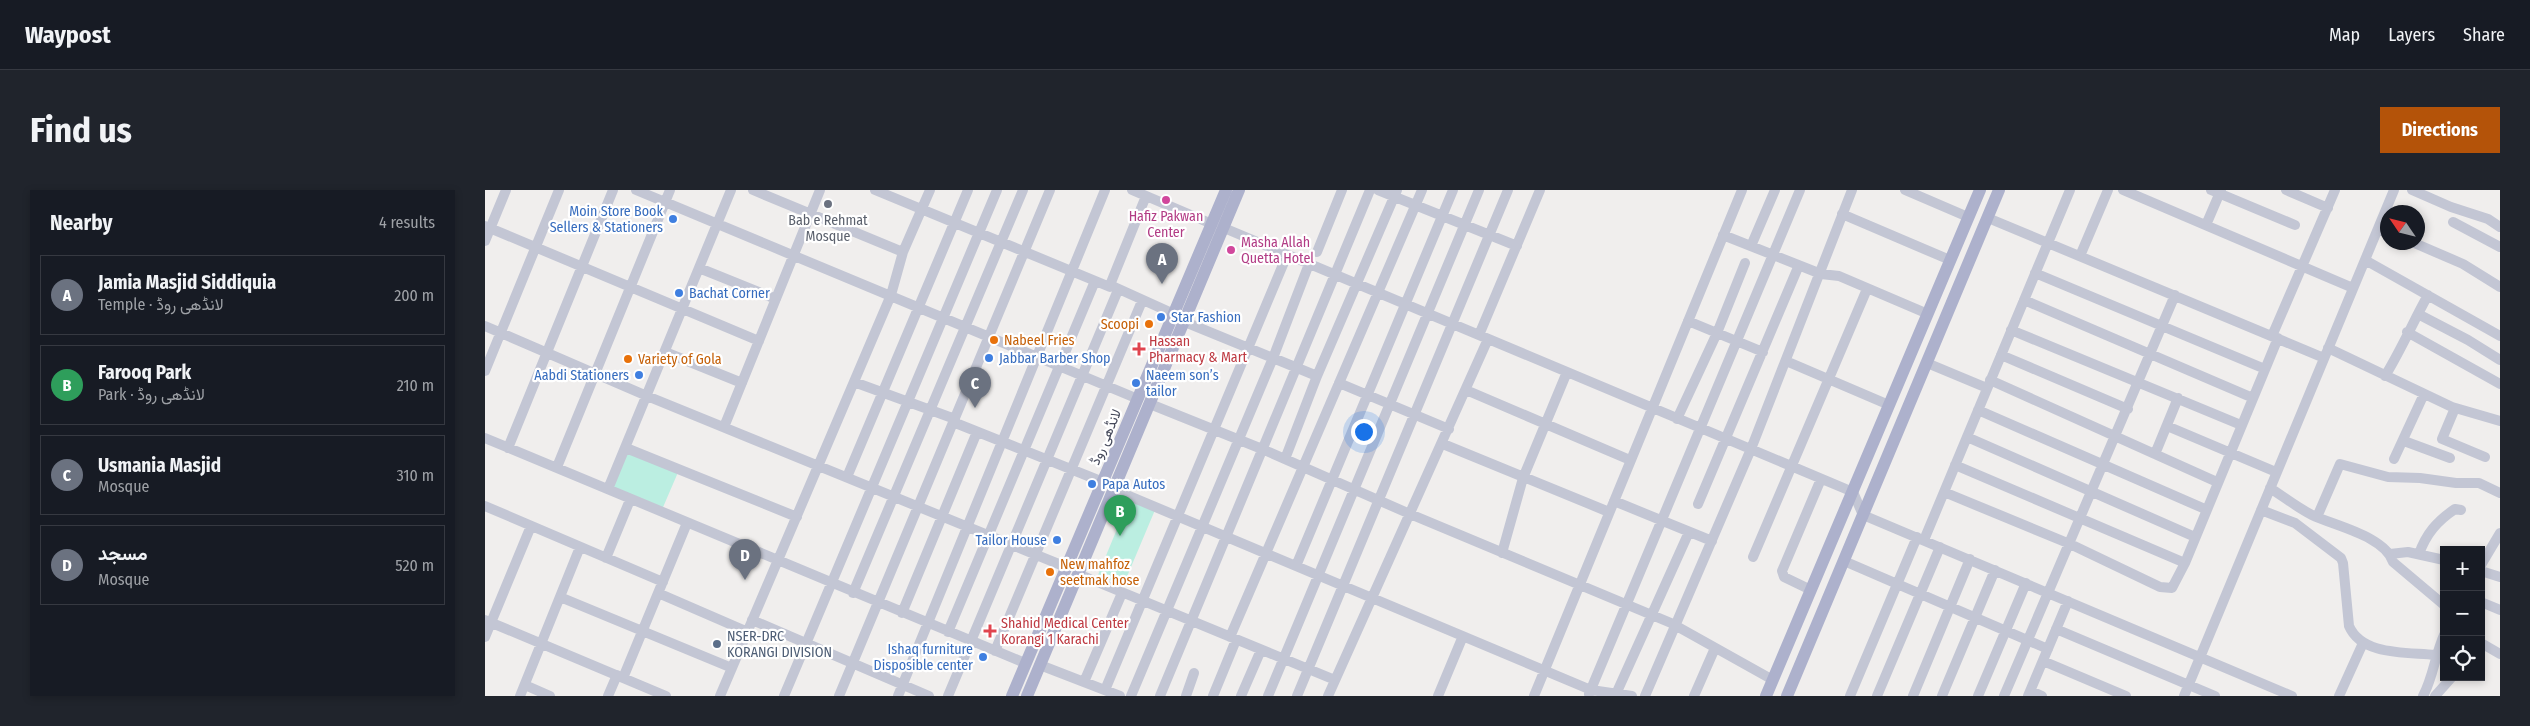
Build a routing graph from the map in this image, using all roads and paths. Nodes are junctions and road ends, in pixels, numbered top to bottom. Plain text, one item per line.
1 (506, 190) edge
2 (559, 190) edge
3 (613, 190) edge
4 (636, 190) edge
5 (670, 190) edge
6 (731, 190) edge
7 (753, 190) edge
8 (820, 190) edge
9 (875, 190) edge
10 (930, 190) edge
11 (968, 190) edge
12 (997, 190) edge
13 (1023, 190) edge
14 (1051, 190) edge
15 (1105, 190) edge
16 (1133, 190) edge
17 (1227, 190) edge
18 (1239, 190) edge
19 (1342, 190) edge
20 (1370, 190) edge
21 (1378, 190) edge
22 (1422, 190) edge
23 (1453, 190) edge
24 (1479, 190) edge
25 (1508, 190) edge
26 (1540, 190) edge
27 (1742, 190) edge
28 (1775, 190) edge
29 (1800, 190) edge
30 (1852, 190) edge
31 (1905, 190) edge
32 (1980, 190) edge
33 (1999, 190) edge
34 (2070, 190) edge
35 (2108, 190) edge
36 (2123, 190) edge
37 (2286, 190) edge
38 (2335, 190) edge
39 (2394, 190) edge
40 (2412, 190) edge
41 (2217, 191) edge
42 (1396, 193) edge
43 (1151, 195) edge
44 (665, 202) junction
45 (1415, 205) junction
46 (2390, 205) edge
47 (2327, 208) junction
48 (921, 209) junction
49 (810, 214) junction
50 (1842, 214) junction
51 (1442, 216) junction
52 (1969, 217) junction
53 (1988, 218) junction
54 (2453, 222) dead end
55 (954, 223) junction
56 (717, 224) junction
57 (1465, 225) junction
58 (2206, 225) junction
59 (1218, 226) junction
60 (2295, 226) dead end
61 (488, 227) edge
62 (2500, 227) edge
63 (979, 234) junction
64 (1489, 235) junction
65 (1723, 235) junction
66 (2380, 236) edge
67 (485, 240) edge
68 (1001, 243) junction
69 (2048, 243) junction
70 (1517, 246) junction
71 (1751, 246) junction
72 (2500, 247) edge
73 (535, 248) junction
74 (2425, 248) edge
75 (903, 252) junction
76 (1024, 252) junction
77 (1317, 252) dead end
78 (1773, 254) junction
79 (1287, 255) junction
80 (794, 256) junction
81 (2080, 256) junction
82 (1950, 260) junction
83 (2365, 260) junction
84 (1745, 262) dead end
85 (1309, 264) junction
86 (1799, 265) junction
87 (2303, 265) junction
88 (581, 268) junction
89 (699, 268) junction
90 (1071, 271) junction
91 (2035, 273) junction
92 (1821, 274) junction
93 (1335, 275) junction
94 (1095, 281) junction
95 (1357, 284) junction
96 (2500, 287) edge
97 (629, 288) junction
98 (1114, 288) junction
99 (1867, 288) junction
100 (2353, 288) junction
101 (1377, 293) junction
102 (891, 295) junction
103 (2428, 295) junction
104 (2175, 296) junction
105 (776, 299) junction
106 (2024, 300) junction
107 (1142, 301) junction
108 (1405, 304) junction
109 (919, 307) junction
110 (682, 310) junction
111 (1174, 314) junction
112 (1428, 314) junction
113 (1928, 314) junction
114 (2418, 314) junction
115 (943, 317) junction
116 (1688, 321) junction
117 (1185, 322) junction
118 (1453, 324) junction
119 (2162, 325) junction
120 (485, 326) edge
121 (966, 327) junction
122 (2011, 330) junction
123 (2407, 332) junction
124 (501, 333) junction
125 (1717, 333) junction
126 (989, 336) junction
127 (2500, 336) edge
128 (1483, 337) junction
129 (2275, 337) junction
130 (759, 341) junction
131 (1737, 342) junction
132 (1247, 348) junction
133 (665, 352) junction
134 (1763, 352) junction
135 (547, 353) junction
136 (2326, 353) junction
137 (2150, 354) junction
138 (2001, 355) junction
139 (1036, 356) junction
140 (1273, 358) junction
141 (2500, 360) edge
142 (1786, 361) junction
143 (1927, 363) junction
144 (1060, 366) junction
145 (1296, 368) junction
146 (2265, 369) junction
147 (485, 371) edge
148 (1567, 372) junction
149 (595, 373) junction
150 (1083, 376) junction
151 (1317, 376) junction
152 (2385, 376) junction
153 (1829, 380) junction
154 (2139, 381) junction
155 (854, 382) junction
156 (742, 383) junction
157 (1339, 383) junction
158 (1989, 384) junction
159 (2500, 384) edge
160 (1107, 386) junction
161 (1467, 390) junction
162 (884, 393) junction
163 (2424, 394) junction
164 (1367, 395) junction
165 (647, 396) junction
166 (2178, 398) junction
167 (2253, 398) junction
168 (1138, 399) junction
169 (908, 402) junction
170 (1150, 404) junction
171 (1390, 405) junction
172 (1889, 405) junction
173 (1652, 408) junction
174 (2455, 408) junction
175 (2128, 409) junction
176 (1978, 410) junction
177 (931, 411) junction
178 (1415, 415) junction
179 (1677, 418) junction
180 (954, 421) junction
181 (2500, 421) edge
182 (1546, 424) junction
183 (2241, 424) junction
184 (2167, 426) junction
185 (724, 427) junction
186 (1700, 428) junction
187 (1449, 429) junction
188 (1213, 430) junction
189 (977, 432) junction
190 (1967, 437) junction
191 (485, 438) edge
192 (2115, 438) junction
193 (1238, 439) junction
194 (1726, 439) junction
195 (1001, 441) junction
196 (2404, 441) junction
197 (1443, 444) junction
198 (508, 448) junction
199 (626, 448) junction
200 (1262, 449) junction
201 (1751, 449) junction
202 (1025, 451) junction
203 (2230, 451) junction
204 (2155, 454) junction
205 (2485, 456) dead end
206 (2450, 458) dead end
207 (1285, 459) junction
208 (2394, 459) dead end
209 (1047, 460) junction
210 (1631, 460) junction
211 (2105, 463) junction
212 (819, 465) junction
213 (1955, 465) junction
214 (1792, 466) junction
215 (557, 467) junction
216 (1303, 467) junction
217 (1071, 470) junction
218 (2277, 472) junction
219 (847, 477) junction
220 (1523, 478) junction
221 (1821, 479) junction
222 (1332, 480) junction
223 (1103, 482) junction
224 (2217, 482) junction
225 (871, 488) junction
226 (2270, 488) junction
227 (608, 489) junction
228 (1115, 490) junction
229 (1354, 490) junction
230 (1853, 492) junction
231 (1944, 492) junction
232 (2092, 492) junction
233 (2500, 493) edge
234 (895, 498) junction
235 (630, 500) junction
236 (1614, 500) junction
237 (1379, 501) junction
238 (1698, 504) dead end
239 (485, 506) edge
240 (918, 507) junction
241 (2205, 509) junction
242 (2261, 510) junction
243 (2461, 510) dead end
244 (1609, 512) junction
245 (1410, 514) junction
246 (1863, 515) junction
247 (1177, 516) junction
248 (797, 517) junction
249 (942, 517) junction
250 (2317, 517) junction
251 (1662, 520) junction
252 (2079, 520) junction
253 (687, 523) junction
254 (531, 526) junction
255 (1201, 526) junction
256 (966, 527) junction
257 (1689, 532) junction
258 (2500, 533) edge
259 (990, 536) junction
260 (1226, 536) junction
261 (2195, 537) junction
262 (1920, 539) junction
263 (1712, 541) junction
264 (2069, 544) junction
265 (1011, 545) junction
266 (580, 547) junction
267 (1940, 547) junction
268 (1266, 553) junction
269 (1502, 553) junction
270 (2390, 554) junction
271 (2419, 554) junction
272 (1037, 555) junction
273 (1753, 557) dead end
274 (606, 558) junction
275 (2485, 558) edge
276 (1970, 559) junction
277 (2440, 559) edge
278 (777, 561) junction
279 (1844, 561) junction
280 (2185, 563) junction
281 (1296, 566) junction
282 (1066, 567) junction
283 (1995, 570) junction
284 (2485, 572) edge
285 (1078, 574) junction
286 (1318, 575) junction
287 (2500, 577) edge
288 (663, 582) junction
289 (2026, 583) junction
290 (831, 584) junction
291 (1343, 584) junction
292 (1897, 584) junction
293 (1579, 585) junction
294 (1811, 590) junction
295 (658, 593) junction
296 (853, 593) junction
297 (1122, 593) junction
298 (2049, 593) junction
299 (1920, 594) junction
300 (1371, 596) junction
301 (561, 597) junction
302 (1142, 601) junction
303 (2068, 601) junction
304 (2440, 602) edge
305 (878, 603) junction
306 (2485, 604) edge
307 (1627, 605) junction
308 (1950, 607) junction
309 (2500, 610) edge
310 (1166, 611) junction
311 (902, 613) junction
312 (1653, 616) junction
313 (1975, 618) junction
314 (752, 620) junction
315 (488, 621) edge
316 (1191, 621) junction
317 (927, 624) junction
318 (1676, 626) junction
319 (642, 630) junction
320 (2005, 630) junction
321 (2056, 630) junction
322 (748, 632) junction
323 (948, 632) junction
324 (1463, 636) junction
325 (2444, 636) edge
326 (485, 637) edge
327 (1233, 638) junction
328 (2028, 640) junction
329 (971, 641) junction
330 (806, 643) junction
331 (2363, 643) junction
332 (542, 644) junction
333 (2485, 645) edge
334 (1715, 648) junction
335 (2048, 649) junction
336 (1261, 650) junction
337 (995, 651) junction
338 (2500, 654) edge
339 (2435, 655) junction
340 (2200, 656) junction
341 (1283, 659) junction
342 (2043, 662) junction
343 (853, 663) junction
344 (1025, 663) junction
345 (1040, 665) junction
346 (732, 668) junction
347 (1309, 669) junction
348 (1544, 671) junction
349 (1194, 673) dead end
350 (620, 676) junction
351 (1335, 680) junction
352 (1773, 680) junction
353 (2448, 681) edge
354 (1084, 682) junction
355 (2189, 684) junction
356 (525, 685) junction
357 (903, 685) junction
358 (1100, 691) edge
359 (1590, 693) edge
360 (1616, 694) junction
361 (2029, 694) edge
362 (520, 696) edge
363 (550, 696) edge
364 (608, 696) edge
365 (666, 696) edge
366 (720, 696) edge
367 (783, 696) edge
368 (839, 696) edge
369 (899, 696) edge
370 (929, 696) edge
371 (948, 696) edge
372 (1012, 696) edge
373 (1027, 696) edge
374 (1120, 696) edge
375 (1131, 696) edge
376 (1160, 696) edge
377 (1186, 696) edge
378 (1213, 696) edge
379 (1241, 696) edge
380 (1268, 696) edge
381 (1297, 696) edge
382 (1328, 696) edge
383 (1438, 696) edge
384 (1534, 696) edge
385 (1632, 696) edge
386 (1645, 696) edge
387 (1694, 696) edge
388 (1766, 696) edge
389 (1787, 696) edge
390 (1850, 696) edge
391 (1877, 696) edge
392 (1913, 696) edge
393 (1942, 696) edge
394 (1978, 696) edge
395 (2004, 696) edge
396 (2042, 696) edge
397 (2126, 696) edge
398 (2184, 696) edge
399 (2215, 696) edge
400 (2292, 696) edge
401 (2339, 696) edge
402 (2423, 696) edge
403 (2435, 696) edge

1 - 61 street
2 - 73 street
3 - 88 street
4 - 44 street
5 - 44 street
6 - 56 street
7 - 49 street
8 - 49 street
9 - 48 street
10 - 48 street
11 - 55 street
12 - 63 street
13 - 68 street
14 - 76 street
15 - 90 street
16 - 43 street
17 - 59 main road, لانڈھی روڈ
18 - 59 main road, لانڈھی روڈ
19 - 77 street
20 - 93 street
21 - 42 street
22 - 45 street
23 - 51 street
24 - 57 street
25 - 64 street
26 - 70 street
27 - 65 street
28 - 71 street
29 - 78 street
30 - 50 street
31 - 52 street
32 - 52 main road
33 - 53 main road
34 - 69 street
35 - 81 street
36 - 58 street
37 - 47 street
38 - 47 street
39 - 46 street
40 - 62 street
41 - 58 street
41 - 60 street
42 - 45 street
42 - 95 street
43 - 59 street
43 - 98 street
44 - 56 street
44 - 97 street
45 - 51 street
45 - 101 street
47 - 87 street
48 - 55 street
48 - 75 street
49 - 75 street
49 - 80 street
50 - 82 street
50 - 92 street
51 - 57 street
51 - 108 street
52 - 82 main road
53 - 69 street
53 - 143 main road
54 - 72 street
55 - 63 street
55 - 109 street
56 - 80 street
56 - 89 street
57 - 64 street
57 - 112 street
58 - 87 street
59 - 79 street
59 - 111 main road, لانڈھی روڈ
59 - 117 main road, لانڈھی روڈ
61 - 67 street
61 - 73 street
63 - 68 street
63 - 115 street
64 - 70 street
64 - 118 street
65 - 71 street
65 - 116 street
66 - 83 street
68 - 76 street
68 - 121 street
69 - 81 street
69 - 91 street
70 - 128 street
71 - 78 street
73 - 88 street
73 - 124 street
74 - 96 street
75 - 102 street
76 - 90 street
76 - 126 street
78 - 86 street
78 - 131 street
79 - 85 street
79 - 132 street
80 - 102 street
80 - 105 street
81 - 104 street
82 - 113 main road
83 - 100 street
83 - 103 street
84 - 125 street
85 - 93 street
85 - 140 street
86 - 92 street
86 - 134 street
87 - 100 street
87 - 129 street
88 - 97 street
88 - 135 street
89 - 105 street
89 - 110 street
90 - 94 street
90 - 139 street
91 - 106 street
91 - 119 street
92 - 99 street
92 - 142 street
93 - 95 street
93 - 145 street
94 - 98 street
94 - 144 street
95 - 101 street
95 - 151 street
97 - 110 street
97 - 149 street
98 - 107 street
98 - 150 street
99 - 113 street
99 - 153 street
100 - 136 street
101 - 108 street
101 - 157 street
102 - 109 street
102 - 155 street
103 - 114 street
103 - 127 street
104 - 119 street
104 - 129 street
105 - 130 street
106 - 122 street
106 - 137 street
107 - 111 street
107 - 160 street
108 - 112 street
108 - 164 street
109 - 115 street
109 - 162 street
110 - 130 street
110 - 133 street
111 - 168 main road, لانڈھی روڈ
112 - 118 street
112 - 171 street
113 - 172 main road
114 - 123 street
114 - 141 street
115 - 121 street
115 - 169 street
116 - 125 street
116 - 173 street
117 - 132 street
117 - 170 main road, لانڈھی روڈ
118 - 128 street
118 - 178 street
119 - 137 street
119 - 146 street
120 - 124 street
121 - 126 street
121 - 177 street
122 - 138 street
122 - 154 street
123 - 152 street
123 - 159 street
124 - 135 street
124 - 147 street
125 - 131 street
125 - 179 street
126 - 139 street
126 - 180 street
128 - 148 street
128 - 161 street
129 - 136 street
129 - 146 street
130 - 156 street
131 - 134 street
131 - 186 street
132 - 140 street
132 - 188 street
133 - 156 street
133 - 165 street
134 - 194 street
135 - 149 street
135 - 198 street
136 - 152 street
136 - 218 street
137 - 154 street
137 - 167 street
138 - 158 street
138 - 175 street
139 - 144 street
139 - 195 street
140 - 145 street
140 - 193 street
142 - 153 street
142 - 201 street
143 - 158 street
143 - 246 main road
144 - 150 street
144 - 202 street
145 - 151 street
145 - 200 street
146 - 167 street
148 - 173 street
148 - 182 street
149 - 165 street
149 - 215 street
150 - 160 street
150 - 209 street
151 - 207 street
152 - 163 street
153 - 172 street
153 - 214 street
154 - 166 street
154 - 175 street
155 - 162 street
155 - 212 street
156 - 185 street
157 - 164 street
157 - 216 street
158 - 176 street
158 - 192 street
160 - 168 street
160 - 217 street
161 - 182 street
161 - 187 street
162 - 169 street
162 - 219 street
163 - 174 street
163 - 196 street
164 - 171 street
164 - 222 street
165 - 185 street
165 - 199 street
166 - 183 street
166 - 184 street
167 - 183 street
168 - 223 main road, لانڈھی روڈ
169 - 177 street
169 - 225 street
170 - 188 street
170 - 228 main road, لانڈھی روڈ
171 - 178 street
171 - 229 street
172 - 230 main road
173 - 179 street
173 - 210 street
174 - 181 street
174 - 205 street
175 - 192 street
176 - 190 street
176 - 211 street
177 - 180 street
177 - 234 street
178 - 187 street
178 - 237 street
179 - 186 street
180 - 189 street
180 - 240 street
182 - 210 street
182 - 220 street
183 - 203 street
184 - 203 street
184 - 204 street
185 - 212 street
186 - 194 street
186 - 251 street
187 - 197 street
188 - 193 street
188 - 247 street
189 - 195 street
189 - 249 street
190 - 213 street
190 - 232 street
191 - 198 street
192 - 204 street
192 - 211 street
193 - 200 street
193 - 255 street
194 - 201 street
194 - 238 street
195 - 202 street
195 - 256 street
196 - 206 street
196 - 208 street
197 - 220 street
197 - 245 street
198 - 215 street
199 - 227 street
199 - 248 street
200 - 207 street
200 - 260 street
201 - 214 street
201 - 263 street
202 - 209 street
202 - 259 street
203 - 218 street
203 - 224 street
204 - 224 street
207 - 216 street
209 - 217 street
209 - 265 street
210 - 236 street
211 - 232 street
211 - 241 street
212 - 219 street
212 - 248 street
213 - 231 street
213 - 252 street
214 - 221 street
214 - 273 street
215 - 227 street
216 - 222 street
216 - 268 street
217 - 223 street
217 - 272 street
218 - 226 street
219 - 225 street
220 - 244 street
220 - 269 street
221 - 230 street
221 - 294 street
222 - 229 street
222 - 281 street
223 - 282 main road, لانڈھی روڈ
224 - 241 street
225 - 234 street
225 - 290 street
226 - 242 street
226 - 250 street
227 - 235 street
228 - 247 street
228 - 285 main road, لانڈھی روڈ
229 - 237 street
229 - 286 street
230 - 246 street
230 - 294 main road
231 - 262 street
231 - 264 street
232 - 252 street
232 - 261 street
233 - 250 street
234 - 240 street
234 - 296 street
235 - 253 street
235 - 274 street
236 - 244 street
236 - 251 street
237 - 245 street
237 - 291 street
239 - 254 street
240 - 249 street
240 - 305 street
241 - 261 street
242 - 331 street
242 - 340 street
243 - 271 street
244 - 293 street
245 - 269 street
245 - 300 street
246 - 262 street
246 - 279 main road
247 - 255 street
247 - 302 street
248 - 278 street
249 - 256 street
249 - 311 street
250 - 270 street
251 - 257 street
251 - 307 street
252 - 264 street
252 - 280 street
253 - 278 street
253 - 288 street
254 - 266 street
254 - 315 street
255 - 260 street
255 - 310 street
256 - 259 street
256 - 317 street
257 - 263 street
257 - 312 street
258 - 275 street
259 - 265 street
259 - 323 street
260 - 268 street
260 - 316 street
261 - 280 street
262 - 267 street
262 - 292 street
263 - 318 street
264 - 280 street
264 - 298 street
265 - 272 street
265 - 329 street
266 - 274 street
266 - 301 street
267 - 276 street
267 - 299 street
268 - 281 street
268 - 327 street
269 - 293 street
270 - 271 street
270 - 304 street
271 - 277 street
272 - 282 street
272 - 337 street
274 - 288 street
276 - 283 street
276 - 308 street
278 - 290 street
278 - 314 street
279 - 292 street
279 - 389 main road
281 - 286 street
282 - 344 main road, لانڈھی روڈ
283 - 289 street
283 - 313 street
284 - 287 street
285 - 297 street
285 - 345 main road, لانڈھی روڈ
286 - 291 street
286 - 341 street
288 - 295 street
289 - 298 street
289 - 320 street
290 - 296 street
290 - 330 street
291 - 300 street
291 - 347 street
292 - 299 street
292 - 390 street
293 - 307 street
293 - 348 street
294 - 352 main road
295 - 319 street
295 - 322 street
296 - 305 street
297 - 302 street
297 - 354 street
298 - 303 street
298 - 328 street
299 - 308 street
299 - 391 street
300 - 324 street
300 - 351 street
301 - 319 street
301 - 332 street
302 - 310 street
302 - 358 street
303 - 321 street
303 - 340 street
305 - 311 street
305 - 343 street
306 - 309 street
307 - 312 street
307 - 359 street
308 - 313 street
308 - 392 street
310 - 316 street
310 - 375 street
311 - 317 street
312 - 318 street
312 - 360 street
313 - 320 street
313 - 393 street
314 - 322 street
314 - 330 street
315 - 326 street
315 - 332 street
316 - 327 street
316 - 376 street
317 - 323 street
317 - 357 street
318 - 334 street
318 - 386 street
319 - 346 street
319 - 350 street
320 - 328 street
320 - 394 street
321 - 335 street
321 - 355 street
322 - 346 street
323 - 329 street
324 - 348 street
324 - 383 street
325 - 339 street
327 - 336 street
327 - 378 street
328 - 335 street
328 - 395 street
329 - 337 street
329 - 371 street
330 - 343 street
330 - 367 street
331 - 339 street
331 - 401 street
332 - 350 street
332 - 356 street
333 - 338 street
334 - 352 street
334 - 387 street
335 - 342 street
336 - 341 street
336 - 379 street
337 - 344 street
339 - 402 street
340 - 355 street
340 - 400 street
341 - 347 street
341 - 380 street
342 - 361 street
342 - 397 street
343 - 357 street
343 - 368 street
344 - 372 main road, لانڈھی روڈ
345 - 354 street
345 - 373 main road, لانڈھی روڈ
346 - 366 street
347 - 351 street
347 - 381 street
348 - 359 street
348 - 384 street
349 - 377 street
350 - 364 street
350 - 365 street
351 - 382 street
352 - 388 main road
353 - 403 street
354 - 358 street
355 - 398 street
355 - 399 street
356 - 362 street
356 - 363 street
357 - 369 street
357 - 370 street
358 - 374 street
359 - 360 street
360 - 385 street
361 - 396 street

